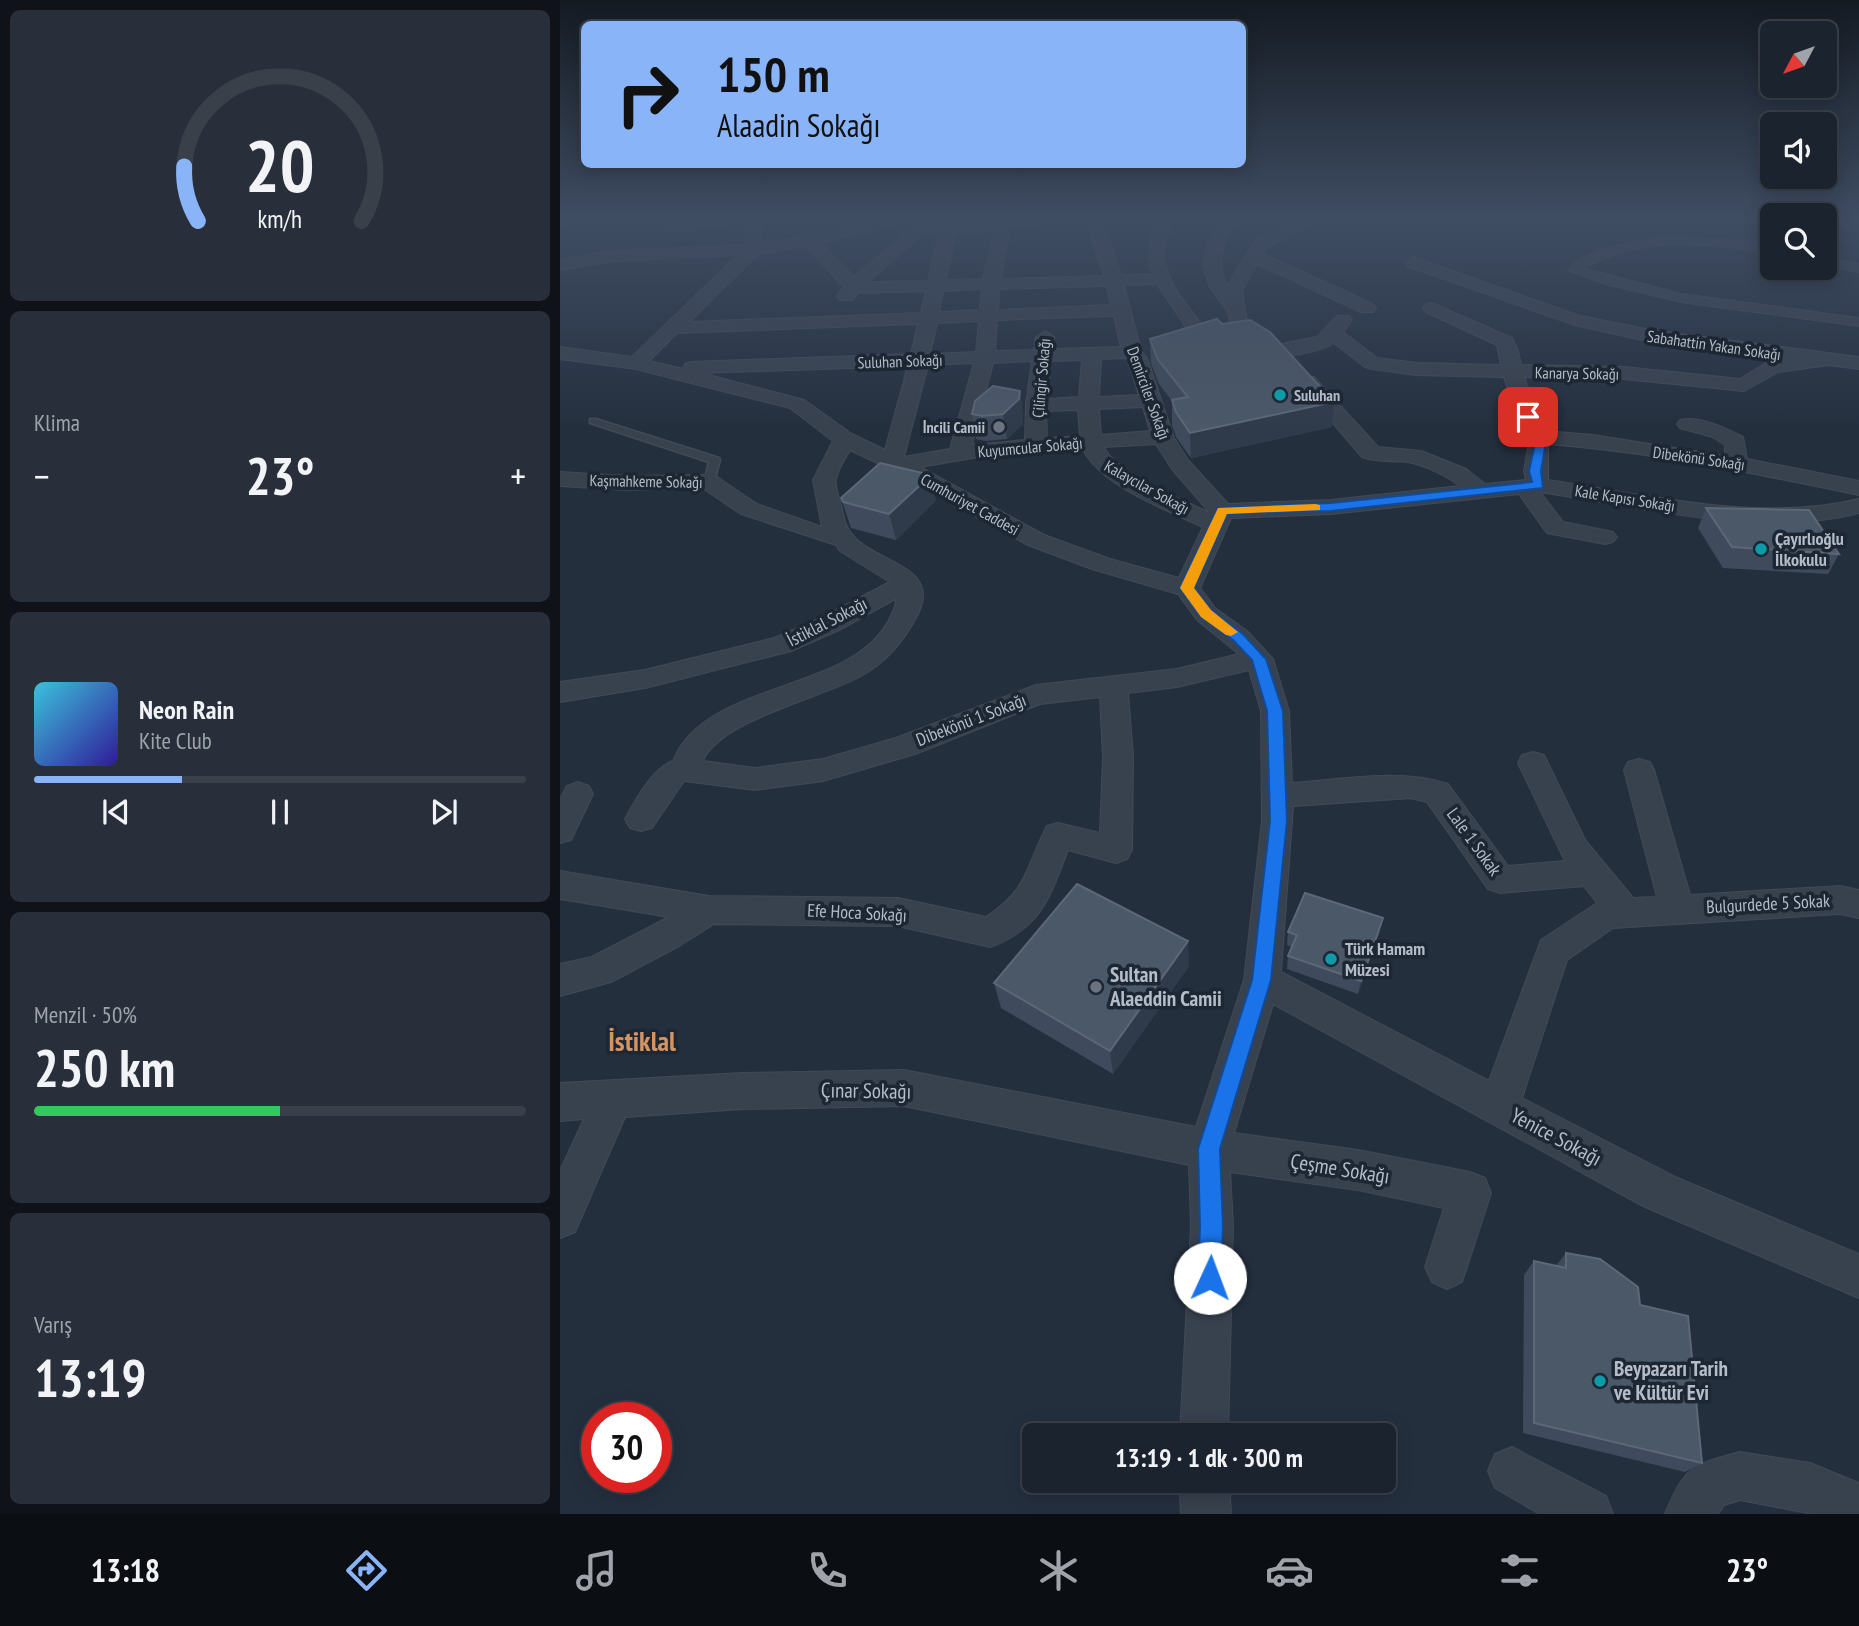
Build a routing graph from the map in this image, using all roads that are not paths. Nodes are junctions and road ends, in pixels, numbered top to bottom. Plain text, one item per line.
1 (853, 288) edge
2 (712, 289) edge
3 (934, 289) edge
4 (992, 289) edge
5 (1117, 289) edge
6 (1170, 289) edge
7 (1219, 289) edge
8 (1234, 289) edge
9 (1325, 289) edge
10 (1487, 289) edge
11 (1638, 289) edge
12 (1432, 308) dead end
13 (1121, 310) junction
14 (1047, 313) junction
15 (989, 314) junction
16 (928, 317) junction
17 (838, 320) junction
18 (1238, 321) junction
19 (1859, 322) edge
20 (671, 328) junction
21 (1333, 334) junction
22 (1203, 338) junction
23 (1181, 345) edge
24 (1278, 350) junction
25 (1159, 352) edge
26 (560, 353) edge
27 (1092, 355) junction
28 (1135, 355) junction
29 (1043, 356) junction
30 (985, 359) junction
31 (1825, 360) junction
32 (919, 361) junction
33 (636, 363) junction
34 (1859, 363) edge
35 (823, 364) junction
36 (668, 370) junction
37 (1512, 372) junction
38 (803, 394) junction
39 (1150, 401) junction
40 (1089, 402) junction
41 (1036, 405) junction
42 (593, 421) dead end
43 (1687, 424) dead end
44 (1163, 437) junction
45 (1537, 438) junction
46 (844, 439) junction
47 (1092, 441) junction
48 (1036, 444) junction
49 (958, 454) junction
50 (1727, 462) junction
51 (895, 463) junction
52 (560, 479) edge
53 (709, 482) junction
54 (1532, 486) junction
55 (1859, 488) edge
56 (1482, 493) junction
57 (1859, 506) edge
58 (1728, 514) junction
59 (1220, 518) junction
60 (1605, 537) dead end
61 (844, 540) junction
62 (908, 582) junction
63 (1187, 588) junction
64 (1259, 659) junction
65 (1114, 687) junction
66 (560, 692) edge
67 (1533, 763) dead end
68 (685, 770) junction
69 (1639, 770) dead end
70 (578, 794) dead end
71 (1278, 795) junction
72 (641, 819) dead end
73 (560, 831) edge
74 (1592, 872) junction
75 (560, 885) edge
76 (1859, 904) edge
77 (709, 910) junction
78 (1676, 910) junction
79 (1625, 913) junction
80 (560, 980) edge
81 (1262, 980) junction
82 (614, 1098) junction
83 (560, 1102) edge
84 (1499, 1107) junction
85 (1209, 1149) junction
86 (560, 1217) edge
87 (1447, 1267) dead end
88 (1859, 1276) edge
89 (1204, 1423) edge
90 (1512, 1471) dead end
91 (1205, 1493) edge
92 (1859, 1507) edge
93 (1206, 1514) edge
94 (1588, 1514) edge
95 (1690, 1514) edge

1 - 17 street
2 - 20 street
3 - 16 street
4 - 15 street
5 - 13 street, Demirciler Sokağı
6 - 22 street
7 - 18 street
8 - 18 street
9 - 21 street
10 - 31 street, Sabahattin Yakan Sokağı
11 - 19 street
12 - 37 street
13 - 14 street
13 - 28 street, Demirciler Sokağı
14 - 15 street
14 - 29 street, Çilingir Sokağı
15 - 16 street
15 - 30 street
16 - 17 street
16 - 32 street
17 - 20 street
17 - 35 street
18 - 22 street
18 - 24 street
20 - 33 street
21 - 24 street
21 - 37 street, Kanarya Sokağı
22 - 23 street
24 - 56 street
25 - 28 street, Suluhan Sokağı
26 - 33 street, Cumhuriyet Caddesi
27 - 28 street, Suluhan Sokağı
27 - 29 street, Suluhan Sokağı
27 - 40 street, Kalaycılar Sokağı
28 - 39 street, Demirciler Sokağı
29 - 30 street, Suluhan Sokağı
29 - 41 street, Çilingir Sokağı
30 - 32 street, Suluhan Sokağı
30 - 49 street
31 - 34 street, Sabahattin Yakan Sokağı
31 - 37 street, Kanarya Sokağı
32 - 35 street, Suluhan Sokağı
32 - 51 street
33 - 36 street, Cumhuriyet Caddesi
35 - 36 street, Suluhan Sokağı
35 - 38 street
36 - 38 street, Cumhuriyet Caddesi
37 - 45 street
38 - 46 street, Cumhuriyet Caddesi
39 - 40 street
39 - 44 street, Demirciler Sokağı
40 - 41 street
40 - 47 street, Kalaycılar Sokağı
41 - 48 street, Çilingir Sokağı
42 - 53 lane
43 - 50 street
44 - 47 street, Kuyumcular Sokağı
44 - 59 street, Demirciler Sokağı
45 - 50 street, Dibekönü Sokağı
45 - 54 street
46 - 51 street, Cumhuriyet Caddesi
46 - 61 street
47 - 48 street, Kuyumcular Sokağı
47 - 59 street, Kalaycılar Sokağı
48 - 49 street, Kuyumcular Sokağı
49 - 51 street, Kuyumcular Sokağı
50 - 55 street, Dibekönü Sokağı
50 - 58 street
51 - 63 street, Cumhuriyet Caddesi
52 - 53 street, Kaşmahkeme Sokağı
53 - 61 street, Kaşmahkeme Sokağı
54 - 56 street, Kale Kapısı Sokağı
54 - 58 street, Kale Kapısı Sokağı
54 - 60 street
56 - 59 street, Kale Kapısı Sokağı
57 - 58 street, Kale Kapısı Sokağı
59 - 63 street
61 - 62 street
62 - 66 street, İstiklal Sokağı
62 - 68 street
63 - 64 street
64 - 65 street, Dibekönü 1 Sokağı
64 - 71 street
65 - 68 street, Dibekönü 1 Sokağı
65 - 77 street, Efe Hoca Sokağı
67 - 74 street
68 - 72 street
69 - 78 street
70 - 73 street
71 - 74 street, Lale 1 Sokak
71 - 81 street
74 - 79 street
75 - 77 street
76 - 78 street, Bulgurdede 5 Sokak
77 - 80 street
78 - 79 street, Bulgurdede 5 Sokak
79 - 84 street, Bulgurdede 5 Sokak
81 - 84 street, Yenice Sokağı
81 - 85 street
82 - 83 street, Çınar Sokağı
82 - 85 street, Çınar Sokağı
82 - 86 street
84 - 88 street, Yenice Sokağı
85 - 87 street, Çeşme Sokağı
85 - 89 street
90 - 94 street
91 - 93 street
92 - 95 street

